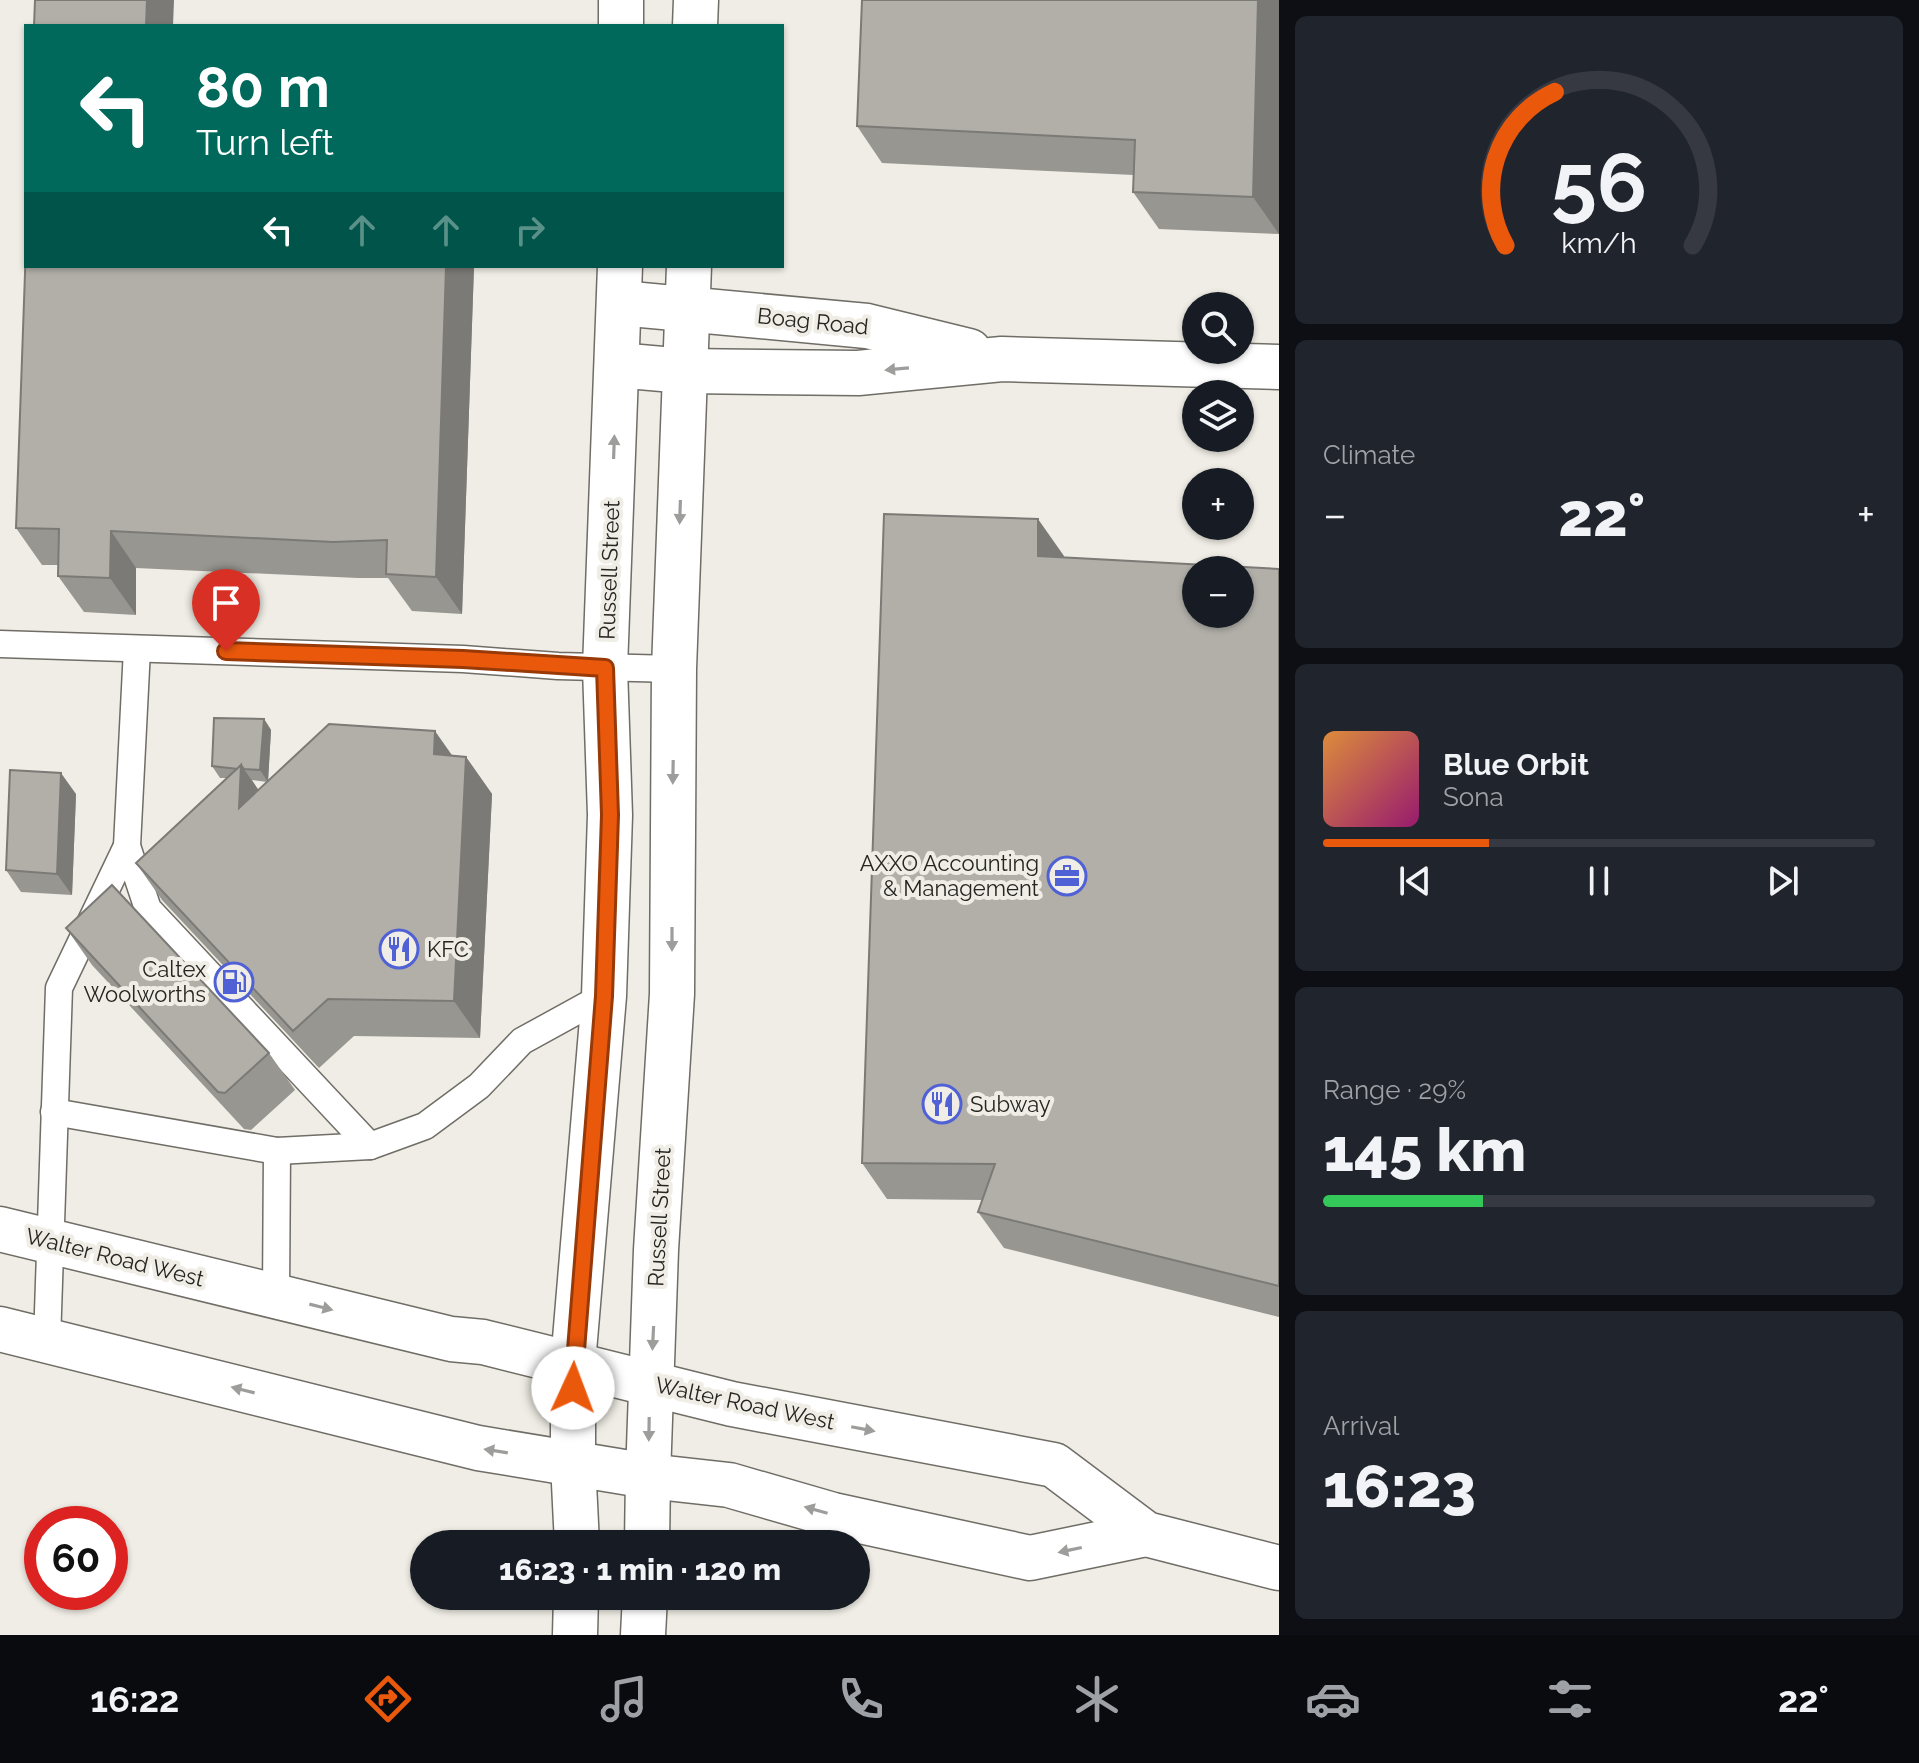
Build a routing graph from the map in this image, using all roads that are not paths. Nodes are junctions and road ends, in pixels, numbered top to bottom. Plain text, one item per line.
1 (621, 0) edge
2 (696, 0) edge
3 (621, 24) edge
4 (695, 24) edge
5 (689, 268) edge
6 (620, 284) edge
7 (688, 309) junction
8 (1002, 359) junction
9 (617, 365) junction
10 (1279, 367) edge
11 (685, 371) junction
12 (0, 644) edge
13 (137, 649) junction
14 (605, 668) junction
15 (674, 669) junction
16 (127, 846) junction
17 (604, 996) junction
18 (54, 1112) junction
19 (370, 1146) junction
20 (277, 1151) junction
21 (0, 1229) edge
22 (50, 1241) junction
23 (276, 1296) junction
24 (0, 1329) edge
25 (47, 1341) junction
26 (573, 1363) junction
27 (650, 1382) junction
28 (573, 1463) junction
29 (648, 1476) junction
30 (576, 1530) edge
31 (647, 1530) edge
32 (1146, 1534) junction
33 (1279, 1568) edge
34 (576, 1610) edge
35 (644, 1610) edge
36 (575, 1635) edge
37 (643, 1635) edge

1 - 3 main road
2 - 4 main road
5 - 7 main road, Russell Street
6 - 7 main road, Boag Road
6 - 9 main road, Russell Street
7 - 8 main road, Boag Road
7 - 11 main road, Russell Street
8 - 10 main road, Boag Road
8 -> 11 main road, Boag Road
9 - 11 main road, Boag Road
14 -> 9 main road, Russell Street
11 -> 15 main road, Russell Street
12 - 13 lane
13 - 14 lane
13 - 16 lane
14 - 15 lane
14 - 17 main road, Russell Street
15 -> 27 main road, Russell Street
16 - 18 lane
16 - 19 lane
17 - 19 lane
17 - 26 main road, Russell Street
18 - 20 lane
18 - 22 lane
19 - 20 lane
20 - 23 lane
21 - 22 main road, Walter Road West
22 - 23 main road, Walter Road West
22 - 25 lane
23 -> 26 main road, Walter Road West
24 - 25 main road, Walter Road West
28 -> 25 main road, Walter Road West
26 - 27 main road, Walter Road West
26 - 28 main road, Russell Street
27 -> 29 main road, Russell Street
27 -> 32 main road, Walter Road West
28 - 29 main road, Walter Road West
28 - 30 main road, Russell Street
29 - 31 main road, Russell Street
32 -> 29 main road, Walter Road West
32 - 33 main road, Walter Road West
34 - 36 main road
35 - 37 main road

